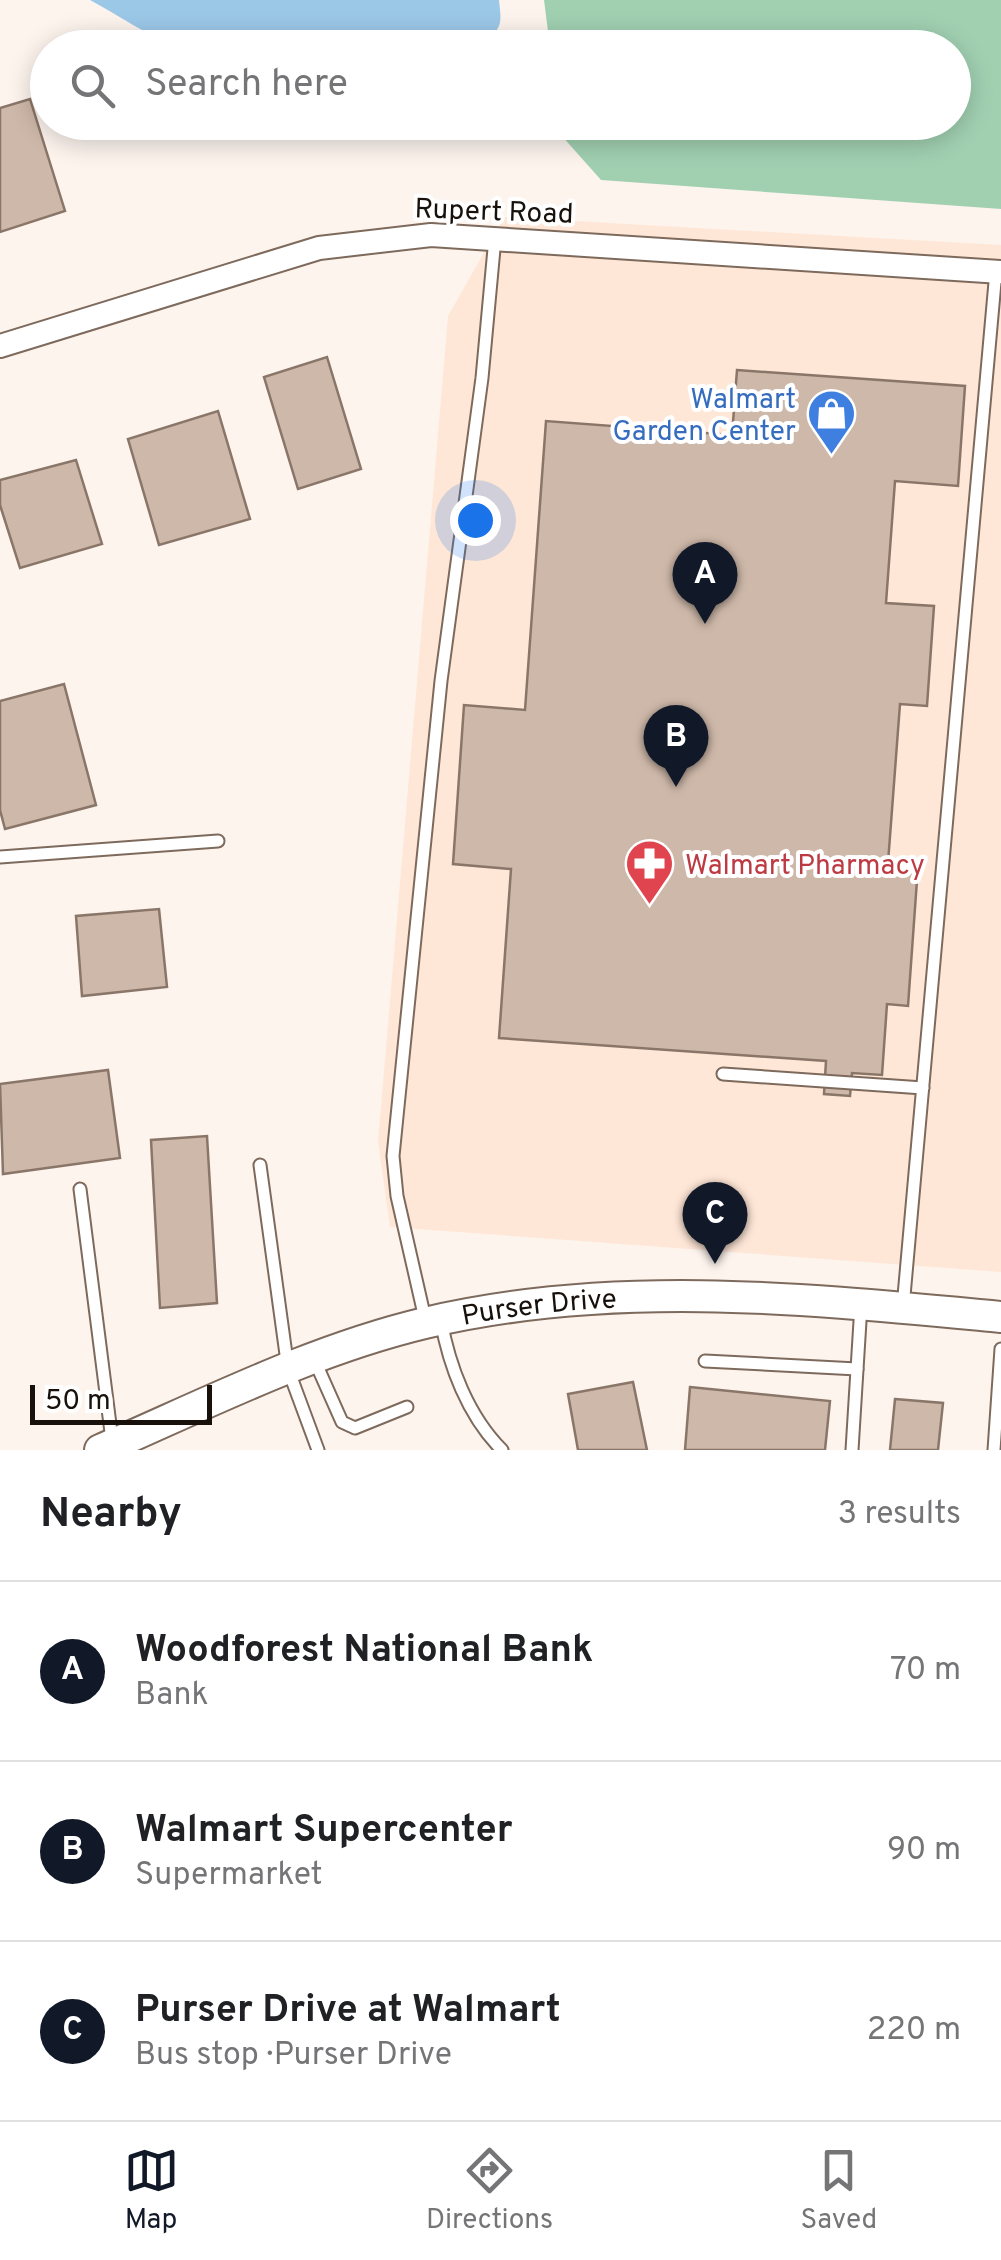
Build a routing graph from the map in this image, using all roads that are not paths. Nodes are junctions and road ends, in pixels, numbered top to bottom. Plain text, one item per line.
1 (495, 238) junction
2 (999, 271) edge
3 (0, 346) edge
4 (218, 841) dead end
5 (0, 857) edge
6 (723, 1074) dead end
7 (922, 1088) junction
8 (260, 1165) dead end
9 (80, 1189) dead end
10 (861, 1305) junction
11 (903, 1308) junction
12 (1001, 1316) edge
13 (434, 1321) junction
14 (1001, 1349) edge
15 (705, 1362) dead end
16 (301, 1364) junction
17 (857, 1369) junction
18 (407, 1407) dead end
19 (106, 1447) edge
20 (318, 1450) edge
21 (502, 1450) edge
22 (852, 1450) edge
23 (994, 1450) edge

1 - 2 street, Rupert Road
1 - 3 street, Rupert Road
1 - 13 lane
2 - 7 lane
4 - 5 lane
6 - 7 lane
7 - 11 lane
8 - 16 lane
9 - 19 lane
10 - 11 street, Purser Drive
10 - 13 street, Purser Drive
10 - 17 lane
11 - 12 street, Purser Drive
13 - 16 street, Purser Drive
13 - 21 lane
14 - 23 lane
15 - 17 lane
16 - 18 lane
16 - 19 street, Purser Drive
16 - 20 lane
17 - 22 lane

